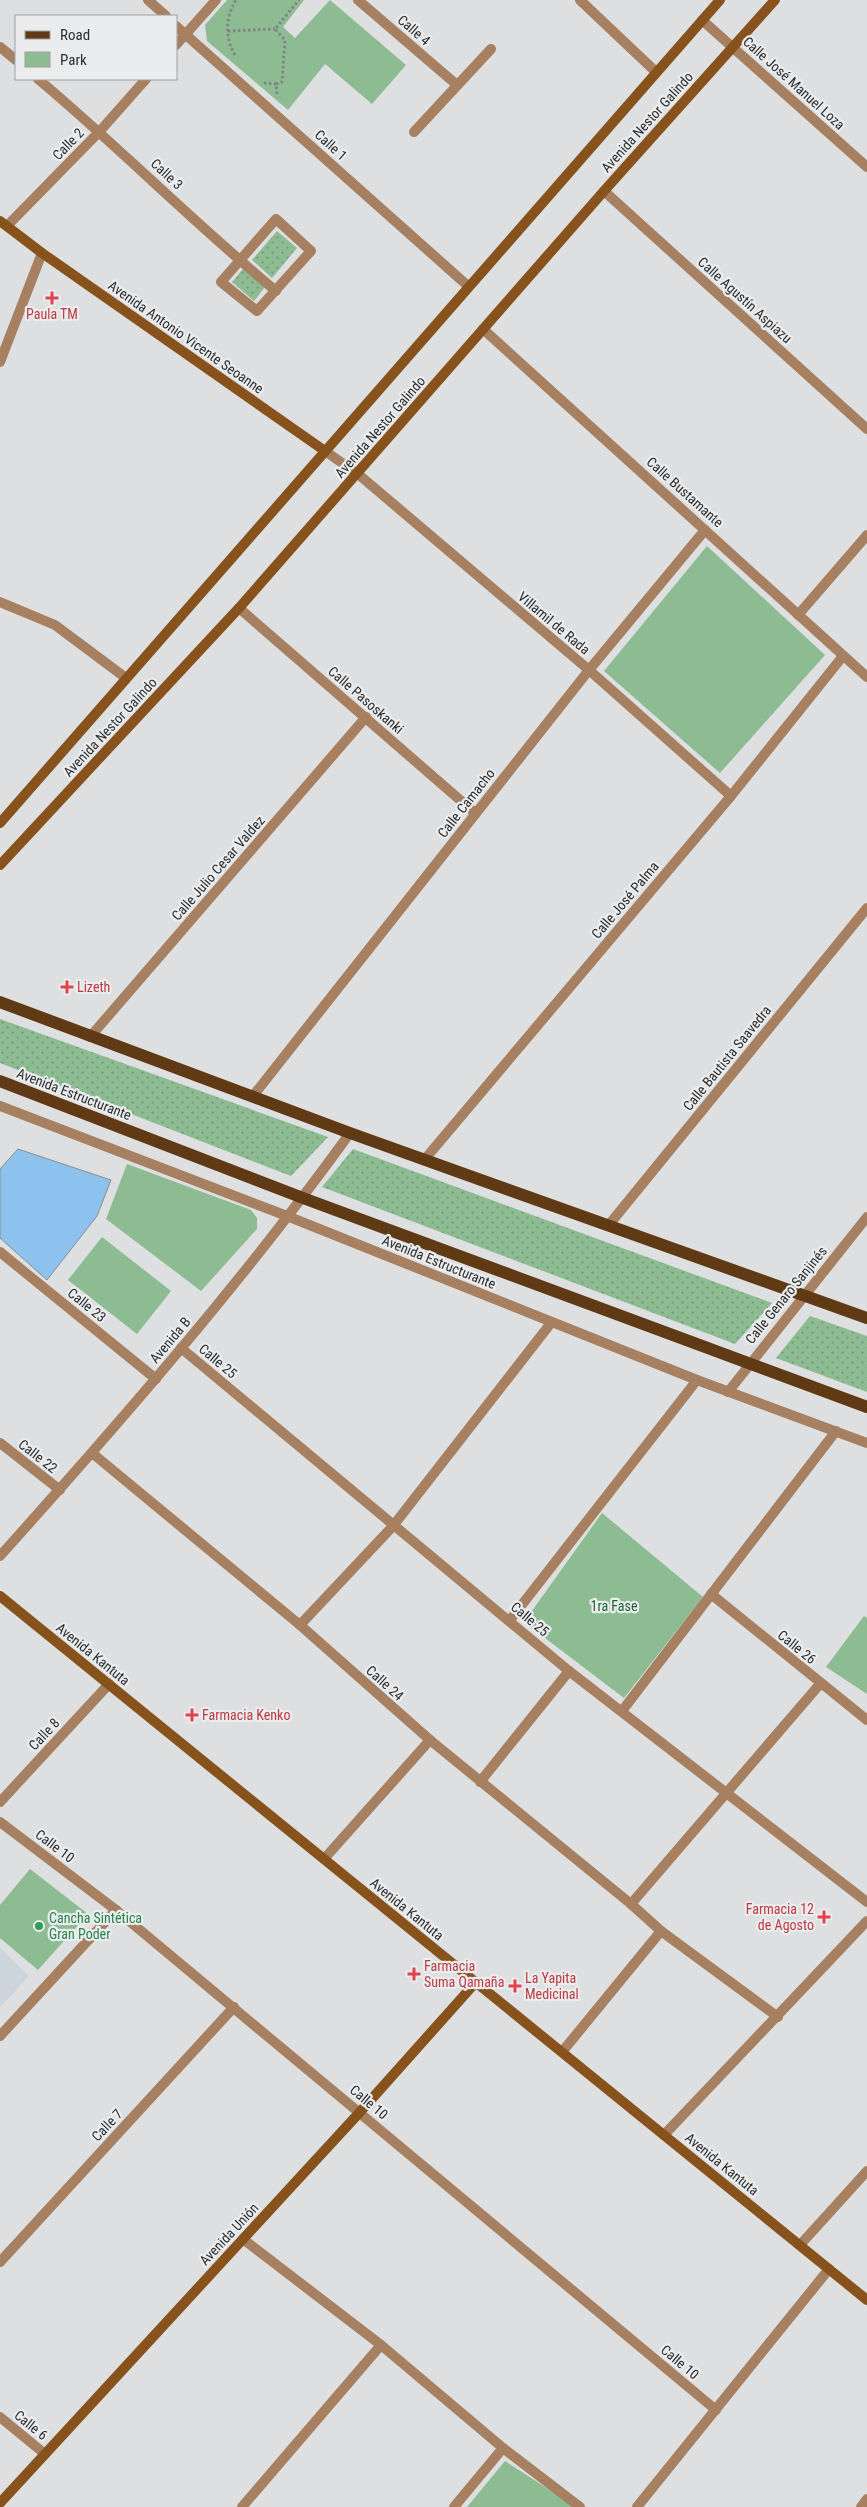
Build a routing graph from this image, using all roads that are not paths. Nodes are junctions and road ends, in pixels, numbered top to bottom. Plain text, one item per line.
1 (148, 0) edge
2 (216, 0) edge
3 (358, 0) edge
4 (580, 0) edge
5 (720, 0) edge
6 (775, 0) edge
7 (165, 15) edge
8 (702, 20) junction
9 (178, 28) edge
10 (186, 34) junction
11 (178, 43) edge
12 (0, 47) edge
13 (732, 47) junction
14 (491, 48) dead end
15 (15, 59) edge
16 (656, 72) junction
17 (39, 80) edge
18 (145, 80) edge
19 (457, 85) junction
20 (100, 132) junction
21 (414, 132) dead end
22 (867, 167) edge
23 (604, 191) junction
24 (4, 224) edge
25 (42, 254) junction
26 (240, 261) junction
27 (468, 286) junction
28 (276, 291) junction
29 (483, 328) junction
30 (0, 362) edge
31 (867, 428) edge
32 (325, 451) junction
33 (358, 474) junction
34 (705, 530) junction
35 (867, 535) edge
36 (0, 602) edge
37 (240, 608) junction
38 (798, 616) junction
39 (843, 656) junction
40 (588, 670) junction
41 (867, 676) edge
42 (126, 678) junction
43 (366, 718) junction
44 (731, 796) junction
45 (475, 813) junction
46 (0, 823) edge
47 (0, 865) edge
48 (867, 908) edge
49 (0, 1002) edge
50 (90, 1037) junction
51 (0, 1082) edge
52 (252, 1096) junction
53 (0, 1106) edge
54 (350, 1133) junction
55 (425, 1159) junction
56 (303, 1198) junction
57 (287, 1216) junction
58 (867, 1217) edge
59 (608, 1226) junction
60 (0, 1252) edge
61 (803, 1295) junction
62 (867, 1318) edge
63 (551, 1324) junction
64 (182, 1348) junction
65 (749, 1363) junction
66 (156, 1379) junction
67 (697, 1380) junction
68 (728, 1392) junction
69 (867, 1407) edge
70 (836, 1431) junction
71 (867, 1443) edge
72 (0, 1444) edge
73 (92, 1454) junction
74 (60, 1490) junction
75 (393, 1526) junction
76 (0, 1556) edge
77 (711, 1594) junction
78 (0, 1596) edge
79 (510, 1620) junction
80 (300, 1625) junction
81 (569, 1671) junction
82 (109, 1684) junction
83 (820, 1684) junction
84 (622, 1711) junction
85 (867, 1720) edge
86 (430, 1740) junction
87 (480, 1782) junction
88 (728, 1792) junction
89 (0, 1802) edge
90 (0, 1822) edge
91 (324, 1859) junction
92 (867, 1902) edge
93 (630, 1904) junction
94 (116, 1910) junction
95 (867, 1921) edge
96 (661, 1931) junction
97 (476, 1982) junction
98 (234, 2007) junction
99 (778, 2017) junction
100 (0, 2036) edge
101 (562, 2052) junction
102 (360, 2112) junction
103 (664, 2135) junction
104 (867, 2171) edge
105 (243, 2239) junction
106 (800, 2245) junction
107 (0, 2262) edge
108 (829, 2269) junction
109 (867, 2300) edge
110 (381, 2345) junction
111 (716, 2410) junction
112 (0, 2417) edge
113 (503, 2448) junction
114 (45, 2454) junction
115 (867, 2499) edge
116 (0, 2503) edge
117 (242, 2507) edge
118 (454, 2507) edge
119 (580, 2507) edge
120 (637, 2507) edge
121 (861, 2507) edge

1 - 7 street
2 - 10 street
3 - 19 street, Calle 4
4 - 16 street
5 - 8 main road, Avenida Nestor Galindo
6 - 13 main road, Avenida Nestor Galindo
8 - 13 street, Calle José Manuel Loza
8 - 16 main road, Avenida Nestor Galindo
9 - 10 street, Calle 1
10 - 11 street
10 - 27 street, Calle 1
12 - 15 street
13 - 22 street, Calle José Manuel Loza
13 - 23 main road, Avenida Nestor Galindo
14 - 19 street
16 - 27 main road, Avenida Nestor Galindo
17 - 20 street, Calle 3
18 - 20 street, Calle 2
19 - 21 street
20 - 24 street, Calle 2
20 - 26 street, Calle 3
23 - 29 main road, Avenida Nestor Galindo
23 - 31 street, Calle Agustín Aspiazu
24 - 25 main road, Avenida Antonio Vicente Seoanne
25 - 30 street
25 - 32 main road, Avenida Antonio Vicente Seoanne
26 - 28 street, Calle 3
26 - 28 street
26 - 28 street
27 - 32 main road, Avenida Nestor Galindo
29 - 33 main road, Avenida Nestor Galindo
29 - 34 street, Calle Bustamante
32 - 33 street, Avenida Antonio Vicente Seoanne
32 - 42 main road, Avenida Nestor Galindo
33 - 37 main road, Avenida Nestor Galindo
33 - 40 street, Villamil de Rada
34 - 38 street, Calle Bustamante
34 - 40 street, Calle Camacho
35 - 38 street
36 - 42 street
37 - 43 street, Calle Pasoskanki
37 - 47 main road, Avenida Nestor Galindo
38 - 39 street, Calle Bustamante
39 - 41 street, Calle Bustamante
39 - 44 street, Calle José Palma
40 - 44 street, Villamil de Rada
40 - 45 street, Calle Camacho
42 - 46 main road, Avenida Nestor Galindo
43 - 45 street, Calle Pasoskanki
43 - 50 street, Calle Julio Cesar Valdez
44 - 55 street, Calle José Palma
45 - 52 street, Calle Camacho
48 - 59 street, Calle Bautista Saavedra
49 - 50 main road
50 - 52 main road
51 - 56 main road, Avenida Estructurante
52 - 54 main road
53 - 57 street, Avenida Estructurante
54 - 55 main road
54 - 56 street, Avenida B
55 - 59 main road
56 - 57 street, Avenida B
56 - 65 main road, Avenida Estructurante
57 - 63 street, Avenida Estructurante
57 - 64 street, Avenida B
58 - 61 street, Calle Genaro Sanjinés
59 - 61 main road
60 - 66 street, Calle 23
61 - 62 main road
61 - 65 street, Calle Genaro Sanjinés
63 - 67 street, Avenida Estructurante
63 - 75 street
64 - 66 street, Avenida B
64 - 75 street, Calle 25
65 - 68 street, Calle Genaro Sanjinés
65 - 69 main road, Avenida Estructurante
66 - 73 street, Avenida B
67 - 68 street, Avenida Estructurante
67 - 79 street
68 - 70 street, Avenida Estructurante
70 - 71 street, Avenida Estructurante
70 - 77 street
72 - 74 street, Calle 22
73 - 74 street, Avenida B
73 - 80 street, Calle 24
74 - 76 street, Avenida B
75 - 79 street, Calle 25
75 - 80 street
77 - 83 street, Calle 26
77 - 84 street
78 - 82 main road, Avenida Kantuta
79 - 81 street, Calle 25
80 - 86 street, Calle 24
81 - 84 street, Calle 25
81 - 87 street
82 - 89 street, Calle 8
82 - 91 main road, Avenida Kantuta
83 - 85 street, Calle 26
83 - 88 street
84 - 88 street, Calle 25
86 - 87 street, Calle 24
86 - 91 street
87 - 93 street, Calle 24
88 - 92 street, Calle 25
88 - 93 street
90 - 94 street, Calle 10
91 - 97 main road, Avenida Kantuta
93 - 96 street, Calle 24
94 - 98 street, Calle 10
94 - 100 street
95 - 99 street
96 - 99 street, Calle 24
96 - 101 street
97 - 101 main road, Avenida Kantuta
97 - 102 main road, Avenida Unión
98 - 102 street, Calle 10
98 - 107 street, Calle 7
99 - 103 street
101 - 103 main road, Avenida Kantuta
102 - 105 main road, Avenida Unión
102 - 111 street, Calle 10
103 - 106 main road, Avenida Kantuta
104 - 106 street
105 - 110 street
105 - 114 main road, Avenida Unión
106 - 108 main road, Avenida Kantuta
108 - 109 main road, Avenida Kantuta
108 - 111 street
110 - 113 street
110 - 117 street
111 - 120 street
112 - 114 street, Calle 6
113 - 118 street
113 - 119 street
114 - 116 main road, Avenida Unión
115 - 121 street

